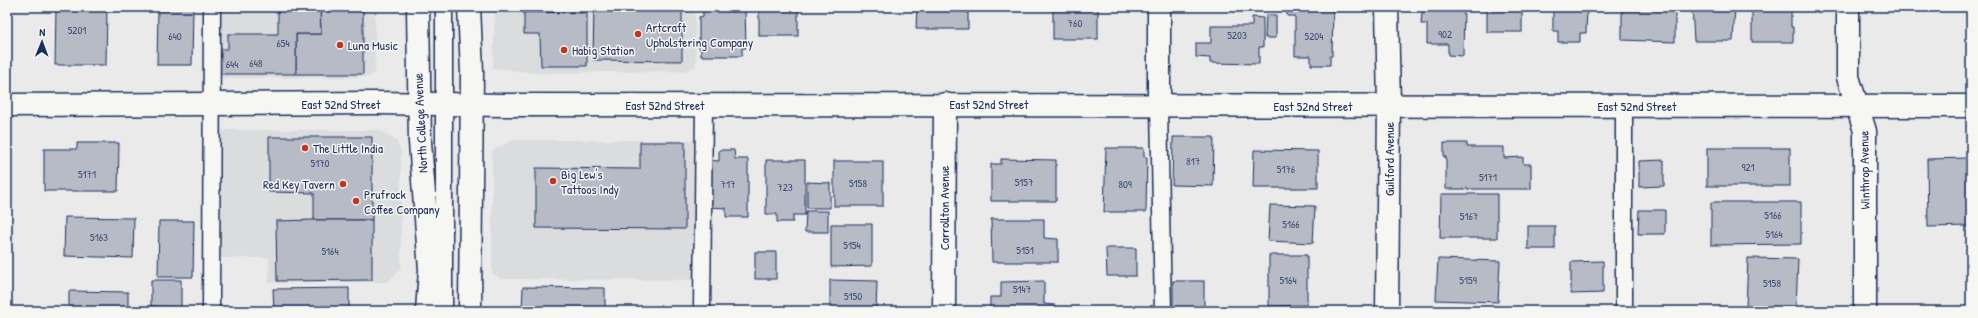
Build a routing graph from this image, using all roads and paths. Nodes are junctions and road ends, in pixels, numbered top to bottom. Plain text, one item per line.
1 (212, 7) edge
2 (418, 7) edge
3 (444, 7) edge
4 (469, 7) edge
5 (1159, 7) edge
6 (1387, 7) edge
7 (1848, 7) edge
8 (419, 104) junction
9 (444, 104) junction
10 (471, 104) junction
11 (704, 104) junction
12 (945, 104) junction
13 (7, 105) edge
14 (212, 105) junction
15 (1159, 106) junction
16 (1389, 106) junction
17 (1624, 106) junction
18 (1857, 106) junction
19 (1971, 106) edge
20 (211, 311) edge
21 (427, 311) edge
22 (444, 311) edge
23 (470, 311) edge
24 (702, 311) edge
25 (944, 311) edge
26 (1163, 311) edge
27 (1387, 311) edge
28 (1624, 311) edge
29 (1865, 311) edge

1 - 14 lane
2 - 8 street, North College Avenue
3 - 9 lane, North College Avenue
4 - 10 street
5 - 15 street
6 - 16 street, Guilford Avenue
7 - 18 street, Winthrop Avenue
8 - 9 street, East 52nd Street
8 - 14 street, East 52nd Street
8 - 21 street, North College Avenue
9 - 10 street, East 52nd Street
9 - 22 lane, North College Avenue
10 - 11 street, East 52nd Street
10 - 23 street
11 - 12 street, East 52nd Street
11 - 24 lane
12 - 15 street, East 52nd Street
12 - 25 street, Carrollton Avenue
13 - 14 street, East 52nd Street
14 - 20 lane
15 - 16 street, East 52nd Street
15 - 26 lane
16 - 17 street, East 52nd Street
16 - 27 street, Guilford Avenue
17 - 18 street, East 52nd Street
17 - 28 lane
18 - 19 street, East 52nd Street
18 - 29 street, Winthrop Avenue

